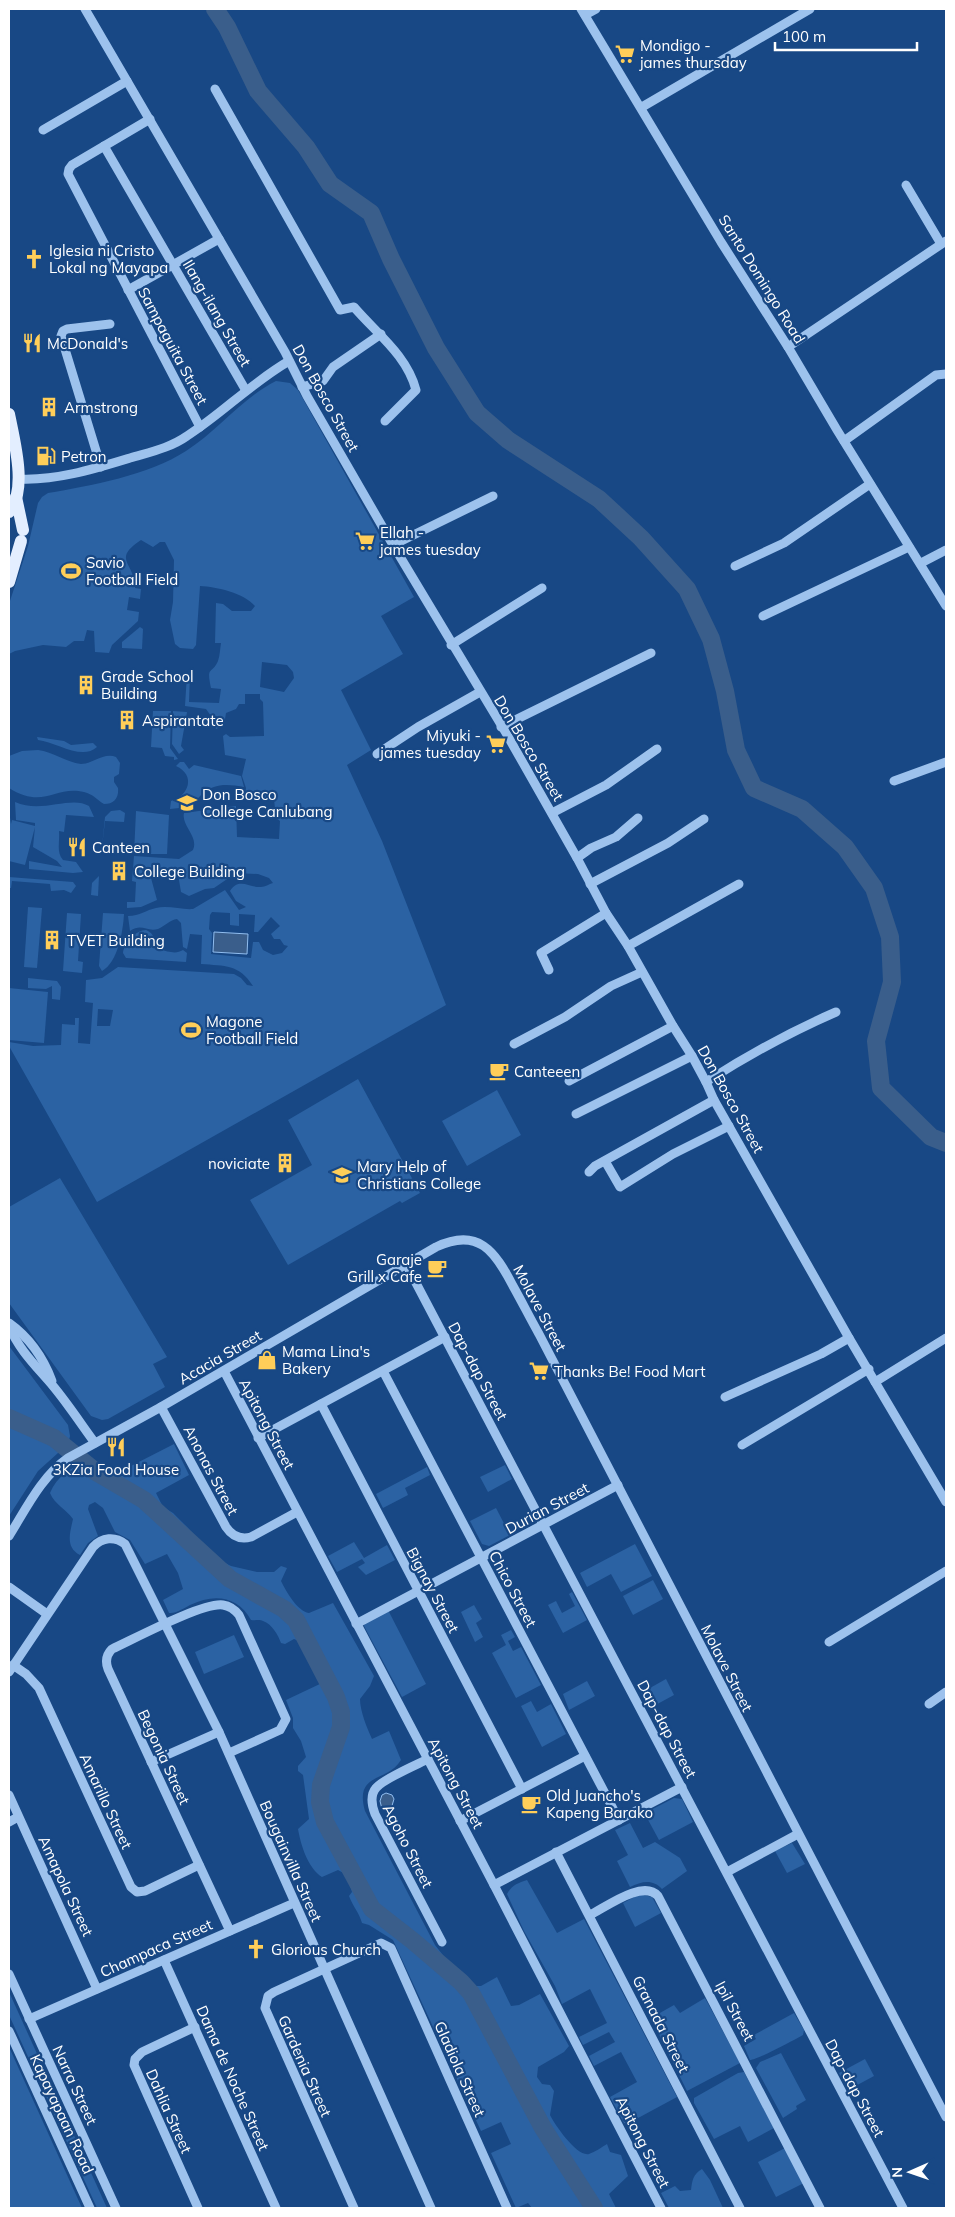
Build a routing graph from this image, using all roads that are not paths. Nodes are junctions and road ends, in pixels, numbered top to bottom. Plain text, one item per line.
1 (85, 9) edge
2 (596, 9) edge
3 (810, 9) edge
4 (583, 12) edge
5 (127, 81) junction
6 (215, 88) dead end
7 (642, 107) junction
8 (150, 119) junction
9 (43, 130) dead end
10 (104, 146) junction
11 (906, 185) dead end
12 (219, 239) junction
13 (944, 243) edge
14 (174, 266) junction
15 (128, 290) junction
16 (110, 324) dead end
17 (381, 334) junction
18 (788, 347) junction
19 (289, 361) junction
20 (946, 374) edge
21 (302, 387) junction
22 (245, 389) junction
23 (9, 414) edge
24 (385, 421) dead end
25 (200, 427) junction
26 (844, 441) junction
27 (100, 467) junction
28 (18, 479) junction
29 (870, 484) junction
30 (16, 496) junction
31 (493, 496) dead end
32 (9, 512) edge
33 (393, 545) junction
34 (910, 547) junction
35 (946, 550) edge
36 (921, 563) junction
37 (735, 566) dead end
38 (9, 582) edge
39 (542, 588) dead end
40 (946, 606) edge
41 (762, 616) dead end
42 (451, 645) junction
43 (651, 653) dead end
44 (480, 692) junction
45 (501, 727) junction
46 (657, 750) dead end
47 (377, 754) dead end
48 (946, 762) edge
49 (894, 781) dead end
50 (552, 813) junction
51 (638, 818) dead end
52 (704, 819) dead end
53 (577, 858) junction
54 (590, 884) junction
55 (739, 884) dead end
56 (606, 913) junction
57 (628, 946) junction
58 (549, 970) dead end
59 (642, 972) junction
60 (836, 1012) dead end
61 (673, 1026) junction
62 (514, 1044) dead end
63 (692, 1056) junction
64 (569, 1081) dead end
65 (706, 1082) junction
66 (714, 1100) junction
67 (576, 1114) dead end
68 (730, 1126) junction
69 (605, 1161) junction
70 (589, 1172) dead end
71 (474, 1241) joint
72 (406, 1264) junction
73 (9, 1324) edge
74 (9, 1331) edge
75 (445, 1337) junction
76 (848, 1338) junction
77 (946, 1338) edge
78 (868, 1369) junction
79 (383, 1370) junction
80 (224, 1371) junction
81 (874, 1382) junction
82 (54, 1386) junction
83 (725, 1397) dead end
84 (321, 1404) junction
85 (161, 1407) junction
86 (258, 1438) junction
87 (95, 1443) junction
88 (742, 1445) dead end
89 (618, 1486) junction
90 (946, 1502) edge
91 (297, 1512) junction
92 (544, 1525) junction
93 (9, 1536) edge
94 (482, 1557) junction
95 (946, 1571) edge
96 (9, 1587) edge
97 (418, 1591) junction
98 (47, 1614) junction
99 (166, 1624) junction
100 (356, 1624) junction
101 (829, 1642) dead end
102 (11, 1668) edge
103 (946, 1692) edge
104 (929, 1704) dead end
105 (219, 1732) junction
106 (229, 1753) junction
107 (585, 1756) junction
108 (428, 1759) junction
109 (151, 1762) junction
110 (682, 1787) junction
111 (522, 1789) junction
112 (9, 1795) edge
113 (18, 1817) junction
114 (619, 1820) junction
115 (460, 1821) junction
116 (9, 1822) edge
117 (798, 1834) junction
118 (556, 1852) junction
119 (199, 1865) junction
120 (727, 1872) junction
121 (494, 1885) junction
122 (294, 1903) junction
123 (590, 1915) junction
124 (230, 1931) junction
125 (442, 1942) dead end
126 (384, 1943) joint
127 (164, 1960) junction
128 (324, 1969) junction
129 (9, 1974) edge
130 (97, 1989) junction
131 (29, 2019) junction
132 (195, 2027) junction
133 (9, 2031) edge
134 (946, 2117) edge
135 (90, 2208) edge
136 (116, 2208) edge
137 (198, 2208) edge
138 (276, 2208) edge
139 (354, 2208) edge
140 (431, 2208) edge
141 (508, 2208) edge
142 (661, 2208) edge
143 (740, 2208) edge
144 (820, 2208) edge
145 (903, 2208) edge

1 - 5 street, Don Bosco Street
2 - 4 street
3 - 7 street
4 - 7 street, Santo Domingo Road
5 - 8 street, Don Bosco Street
5 - 9 street
6 - 17 street
7 - 18 street, Santo Domingo Road
8 - 10 street
8 - 12 street, Don Bosco Street
10 - 14 street, Ilang-ilang Street
10 - 15 street, Sampaguita Street
11 - 13 street
12 - 14 street
12 - 19 street, Don Bosco Street
13 - 18 street
14 - 15 street
14 - 22 street, Ilang-ilang Street
15 - 25 street, Sampaguita Street
16 - 27 street
17 - 21 street
17 - 24 street
18 - 26 street, Santo Domingo Road
19 - 21 street, Don Bosco Street
19 - 22 street
20 - 26 street
21 - 33 street, Don Bosco Street
22 - 25 street
23 - 28 main road
25 - 27 street
26 - 29 street, Santo Domingo Road
27 - 28 street
28 - 30 main road
29 - 34 street, Santo Domingo Road
29 - 37 street
30 - 32 main road
30 - 38 main road
31 - 33 street
33 - 42 street, Don Bosco Street
34 - 36 street, Santo Domingo Road
34 - 41 street
35 - 36 street
36 - 40 street, Santo Domingo Road
39 - 42 street
42 - 44 street, Don Bosco Street
43 - 45 street
44 - 45 street, Don Bosco Street
44 - 47 street
45 - 50 street, Don Bosco Street
46 - 50 street
48 - 49 street
50 - 53 street, Don Bosco Street
51 - 53 street
52 - 54 street
53 - 54 street, Don Bosco Street
54 - 56 street, Don Bosco Street
55 - 57 street
56 - 57 street, Don Bosco Street
56 - 58 street
57 - 59 street, Don Bosco Street
59 - 61 street, Don Bosco Street
59 - 62 street
60 - 65 street
61 - 63 street, Don Bosco Street
61 - 64 street
63 - 65 street, Don Bosco Street
63 - 67 street
65 - 66 street, Don Bosco Street
66 - 68 street, Don Bosco Street
66 - 69 street
68 - 69 street
68 - 76 street, Don Bosco Street
69 - 70 street
71 - 72 street, Acacia Street
71 - 89 street, Molave Street
72 - 75 street, Dap-dap Street
72 - 80 street, Acacia Street
73 - 82 street
74 - 82 street
75 - 79 street
75 - 92 street, Dap-dap Street
76 - 78 street, Don Bosco Street
76 - 83 street
77 - 81 street
78 - 81 street, Don Bosco Street
78 - 88 street
79 - 84 street
79 - 94 street, Chico Street
80 - 85 street, Acacia Street
80 - 86 street, Apitong Street
81 - 90 street, Don Bosco Street
82 - 87 street
84 - 86 street
84 - 97 street, Bignay Street
85 - 87 street, Acacia Street
85 - 91 street, Anonas Street
86 - 91 street, Apitong Street
87 - 93 street, Acacia Street
89 - 92 street, Durian Street
89 - 117 street, Molave Street
91 - 100 street, Apitong Street
92 - 94 street, Durian Street
92 - 110 street, Dap-dap Street
94 - 97 street, Durian Street
94 - 107 street, Chico Street
95 - 101 street
96 - 98 street
97 - 100 street, Durian Street
97 - 111 street, Bignay Street
98 - 99 street, Bougainvilla Street
98 - 102 street
99 - 105 street, Bougainvilla Street
99 - 106 street
99 - 109 street, Begonia Street
100 - 108 street, Apitong Street
102 - 119 street, Amarillo Street
103 - 104 street
105 - 106 street, Bougainvilla Street
105 - 109 street
106 - 122 street, Bougainvilla Street
107 - 111 street
107 - 114 street, Chico Street
108 - 115 street, Apitong Street
108 - 125 street, Agoho Street
109 - 119 street, Begonia Street
110 - 114 street
110 - 120 street, Dap-dap Street
111 - 115 street
112 - 113 street, Amapola Street
113 - 116 street
113 - 130 street, Amapola Street
114 - 118 street
115 - 121 street, Apitong Street
117 - 120 street
117 - 134 street, Molave Street
118 - 121 street
118 - 123 street, Granada Street
119 - 124 street, Begonia Street
120 - 145 street, Dap-dap Street
121 - 142 street, Apitong Street
122 - 124 street, Champaca Street
122 - 128 street, Bougainvilla Street
123 - 143 street, Granada Street
123 - 144 street, Ipil Street
124 - 127 street, Champaca Street
126 - 128 street, Gardenia Street
126 - 141 street, Gladiola Street
127 - 130 street, Champaca Street
127 - 132 street, Dama de Noche Street
128 - 139 street, Gardenia Street
128 - 140 street, Bougainvilla Street
129 - 131 street, Narra Street
130 - 131 street, Champaca Street
131 - 136 street, Narra Street
132 - 137 street, Dahlia Street
132 - 138 street, Dama de Noche Street
133 - 135 street, Kapayapaan Road

